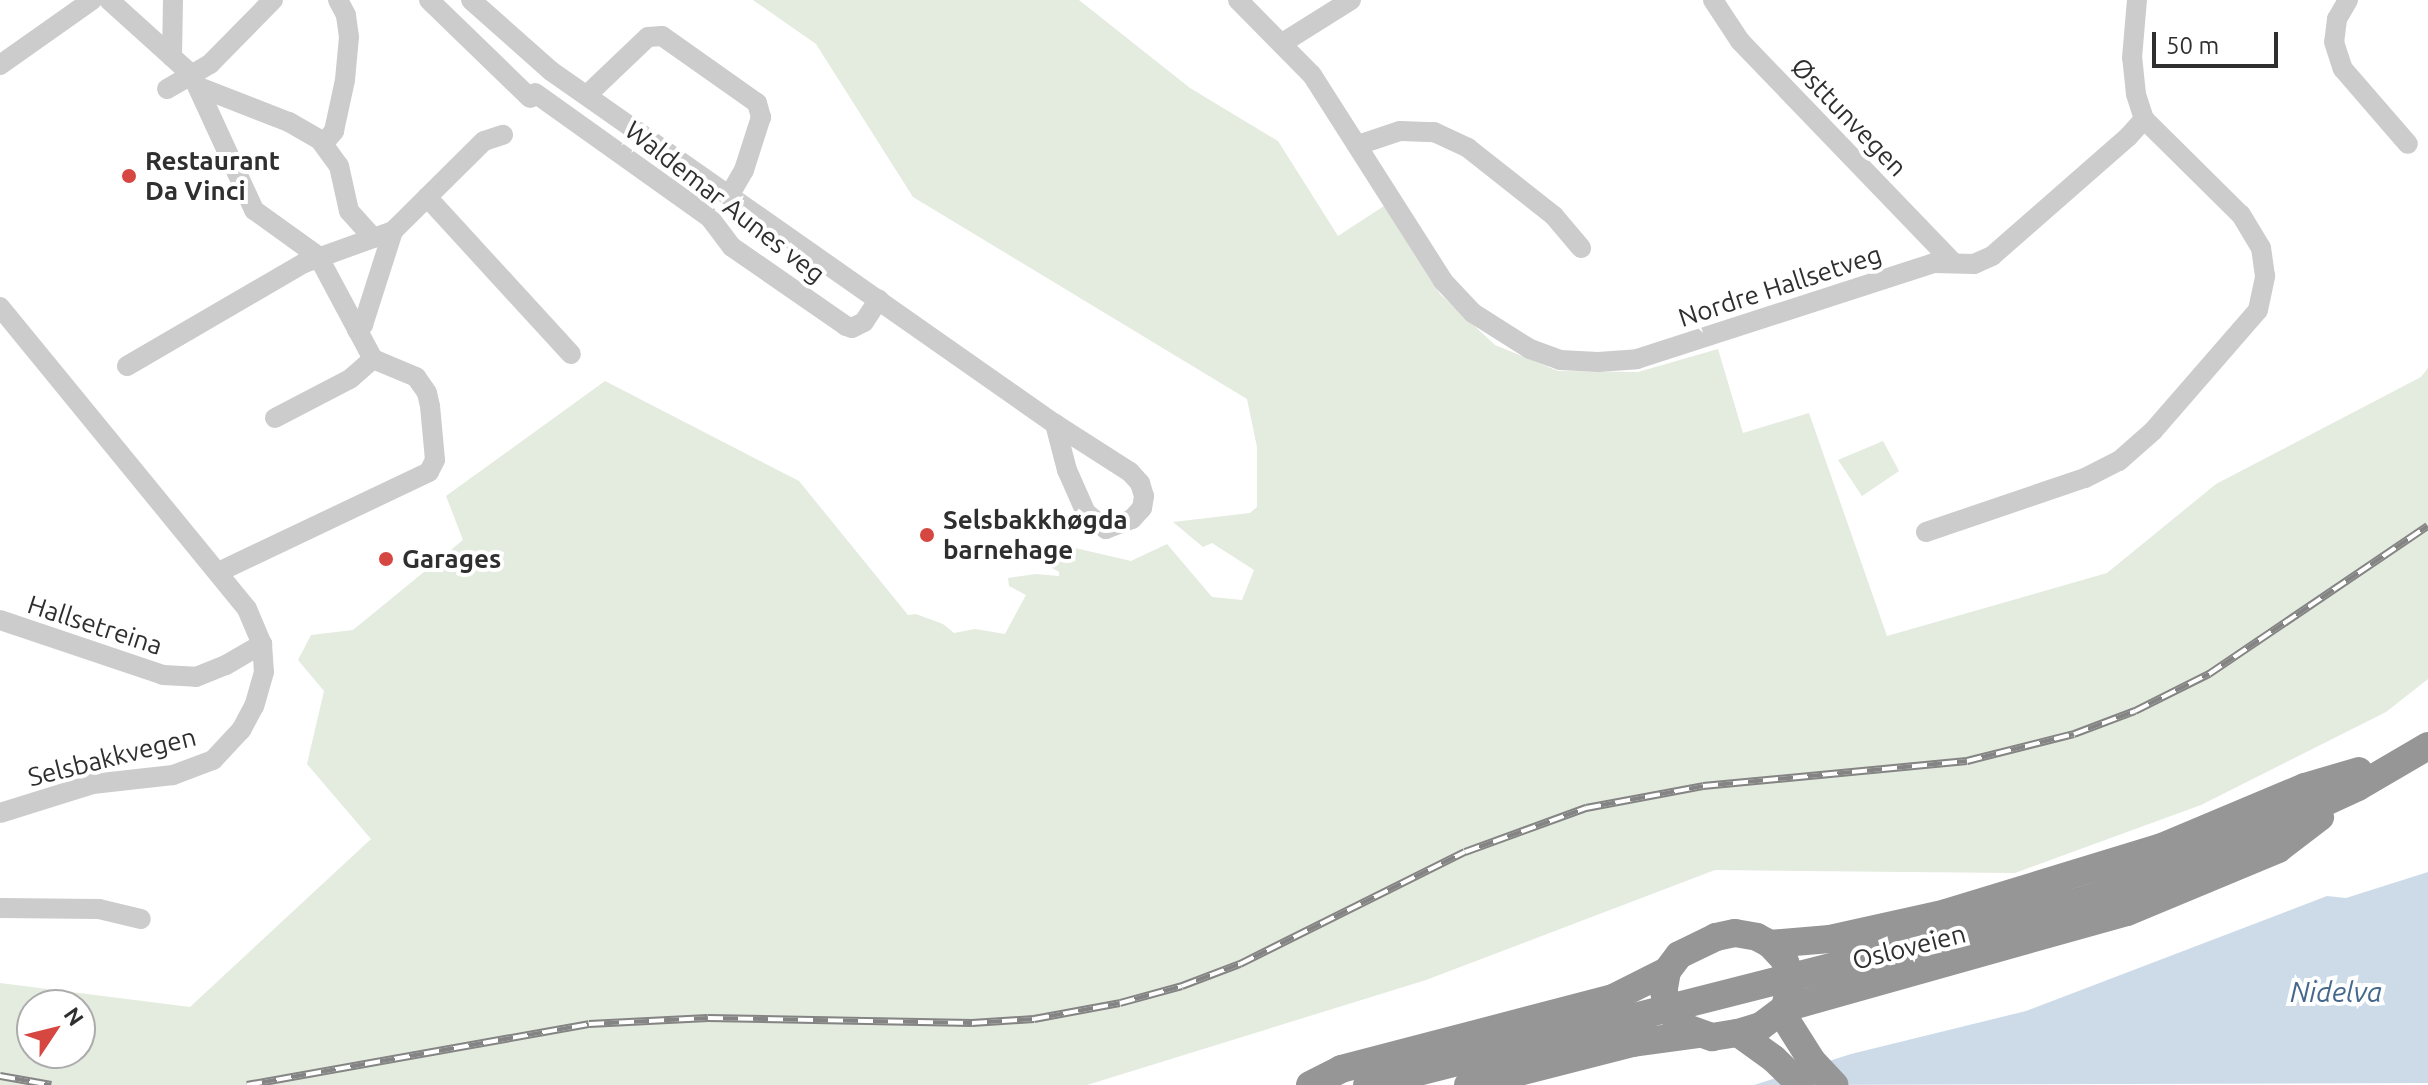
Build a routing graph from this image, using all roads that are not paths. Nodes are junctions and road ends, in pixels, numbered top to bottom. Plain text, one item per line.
1 (92, 0) edge
2 (109, 0) edge
3 (173, 0) edge
4 (273, 0) edge
5 (338, 0) edge
6 (429, 0) edge
7 (471, 0) edge
8 (1238, 0) edge
9 (1351, 0) edge
10 (1713, 0) edge
11 (2137, 0) edge
12 (2348, 0) edge
13 (1284, 42) junction
14 (172, 57) junction
15 (0, 65) edge
16 (196, 81) junction
17 (167, 89) dead end
18 (587, 95) junction
19 (2144, 119) junction
20 (503, 135) dead end
21 (324, 143) junction
22 (2408, 144) dead end
23 (1358, 145) junction
24 (730, 194) junction
25 (427, 197) junction
26 (349, 211) junction
27 (393, 231) junction
28 (373, 238) junction
29 (1581, 248) dead end
30 (325, 253) junction
31 (1954, 263) junction
32 (879, 299) junction
33 (0, 307) edge
34 (357, 330) junction
35 (571, 354) dead end
36 (373, 359) junction
37 (127, 366) dead end
38 (275, 418) dead end
39 (1055, 424) junction
40 (1926, 532) dead end
41 (218, 572) junction
42 (0, 620) edge
43 (262, 644) junction
44 (2421, 750) edge
45 (2358, 787) junction
46 (0, 813) edge
47 (0, 908) edge
48 (141, 919) dead end
49 (1778, 953) junction
50 (1666, 982) junction
51 (1783, 1010) junction
52 (1738, 1033) junction
53 (1699, 1034) junction
54 (1310, 1085) edge
55 (1367, 1085) edge
56 (1468, 1085) edge
57 (1801, 1085) edge
58 (1834, 1085) edge

1 - 15 street
2 - 14 street
3 - 14 street
4 - 16 street
5 - 21 street
6 - 32 street, Waldemar Aunes veg
7 - 18 street, Waldemar Aunes veg
8 - 13 street, Nordre Hallsetveg
9 - 13 street
10 - 31 street, Østtunvegen
11 - 19 street
12 - 22 street
13 - 23 street, Nordre Hallsetveg
14 - 16 street
16 - 17 street
16 - 21 street
16 - 30 street
18 - 24 street, Waldemar Aunes veg
18 - 24 street, Waldemar Aunes veg
19 - 31 street, Nordre Hallsetveg
19 - 40 street
20 - 25 street
21 - 26 street
23 - 29 street
23 - 31 street, Nordre Hallsetveg
24 - 32 street, Waldemar Aunes veg
25 - 27 street
25 - 35 street
26 - 28 street
26 - 30 street
27 - 28 street
27 - 34 street
28 - 30 street
30 - 34 street
30 - 37 street
32 - 39 street, Waldemar Aunes veg
33 - 41 street, Selsbakkvegen
34 - 36 street
36 - 38 street
36 - 41 street
39 - 39 street, Waldemar Aunes veg
41 - 43 street, Selsbakkvegen
42 - 43 street, Hallsetreina
43 - 46 street, Selsbakkvegen
44 - 45 highway, Osloveien
44 - 49 highway
45 - 51 highway
45 - 55 highway, Osloveien
47 - 48 street
49 - 50 highway
49 - 51 highway, bridge
50 - 53 highway, bridge
50 - 54 highway
51 - 52 highway, bridge
51 - 58 highway
52 - 53 highway, bridge
52 - 57 highway
53 - 56 highway

